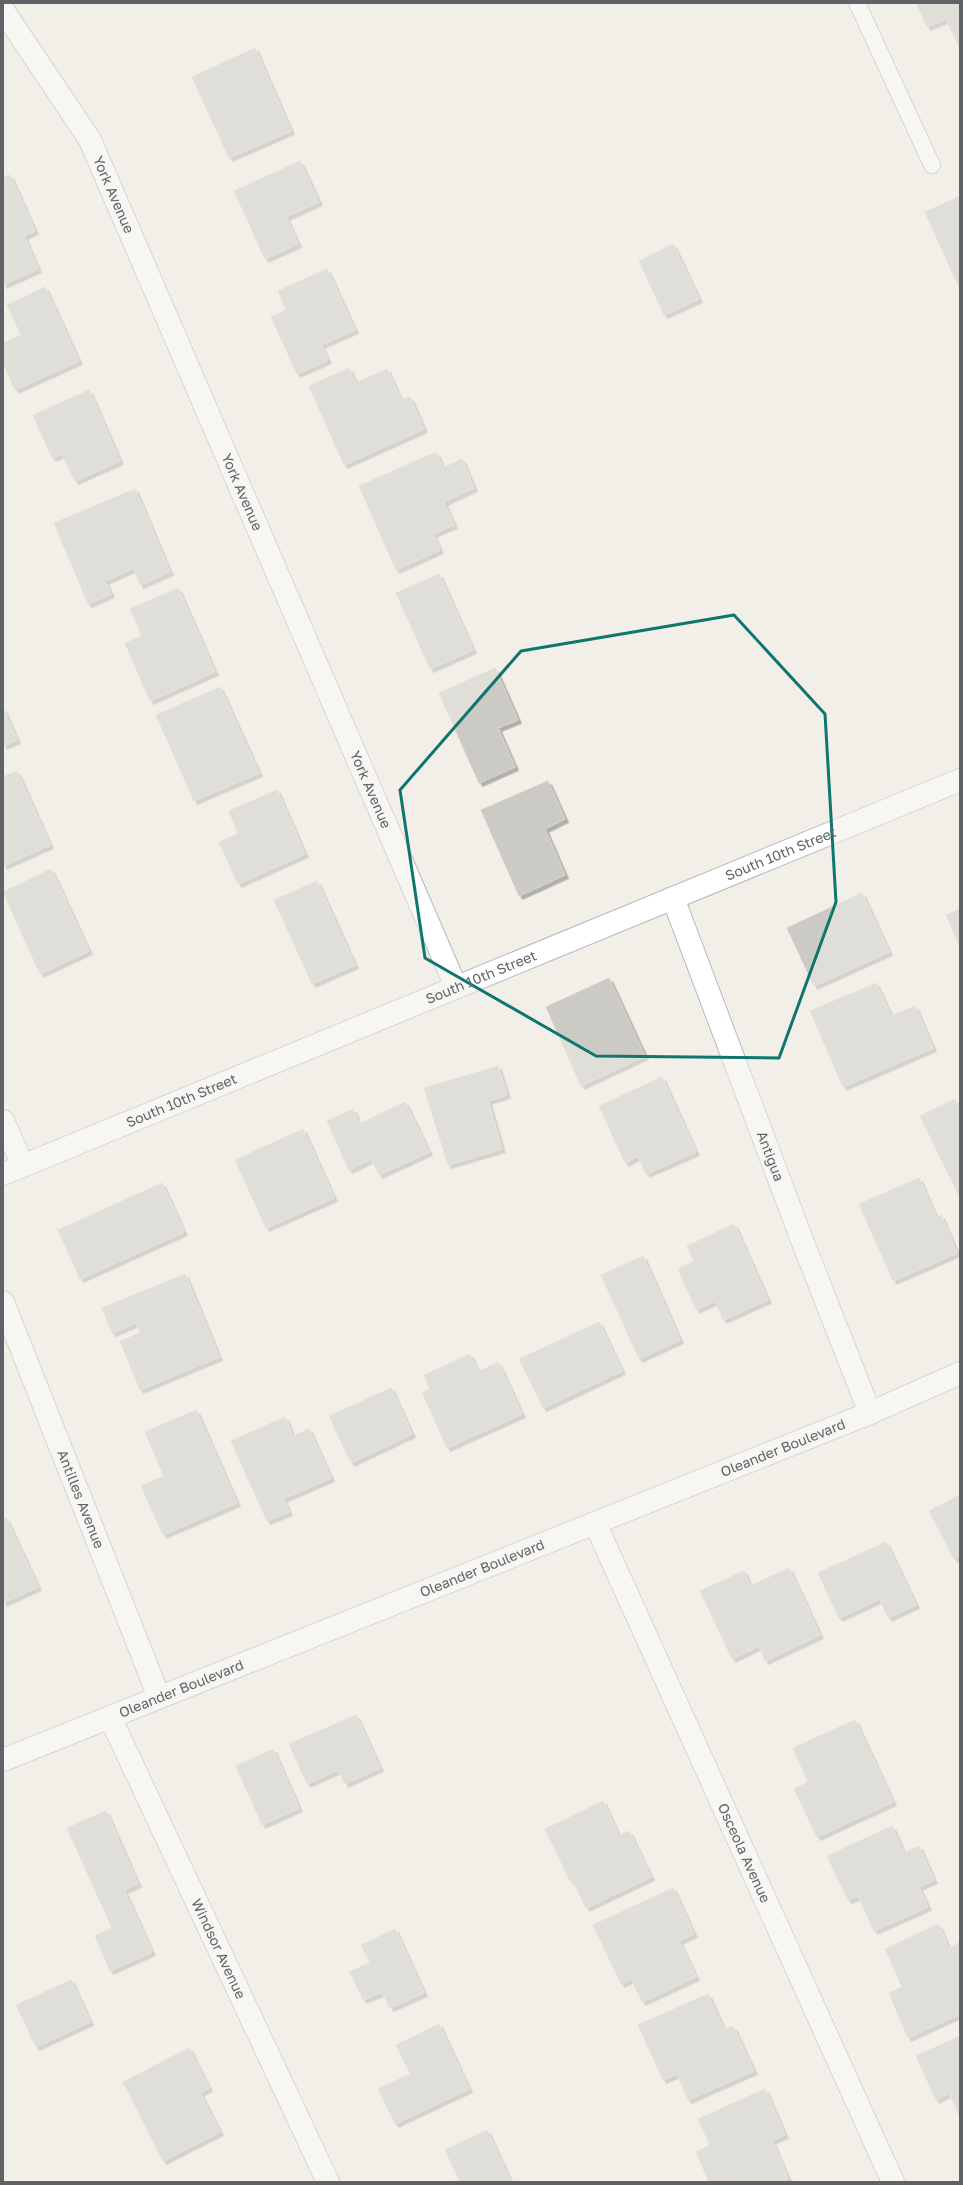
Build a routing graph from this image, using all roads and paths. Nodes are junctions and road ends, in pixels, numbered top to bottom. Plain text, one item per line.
1 (857, 3) edge
2 (3, 10) edge
3 (932, 165) dead end
4 (960, 780) edge
5 (673, 898) junction
6 (456, 987) junction
7 (3, 1121) edge
8 (23, 1166) junction
9 (3, 1174) edge
10 (3, 1302) edge
11 (960, 1373) edge
12 (870, 1413) junction
13 (595, 1523) junction
14 (159, 1697) junction
15 (110, 1716) junction
16 (3, 1760) edge
17 (328, 2182) edge
18 (892, 2182) edge

1 - 3 lane
2 - 6 street, York Avenue
4 - 5 street, South 10th Street
5 - 6 street, South 10th Street
5 - 12 street, Antigua
6 - 8 street, South 10th Street
7 - 8 street
8 - 9 street, South 10th Street
10 - 14 street, Antilles Avenue
11 - 12 street, Oleander Boulevard
12 - 13 street, Oleander Boulevard
13 - 14 street, Oleander Boulevard
13 - 18 street, Osceola Avenue
14 - 15 street, Oleander Boulevard
15 - 16 street, Oleander Boulevard
15 - 17 street, Windsor Avenue

